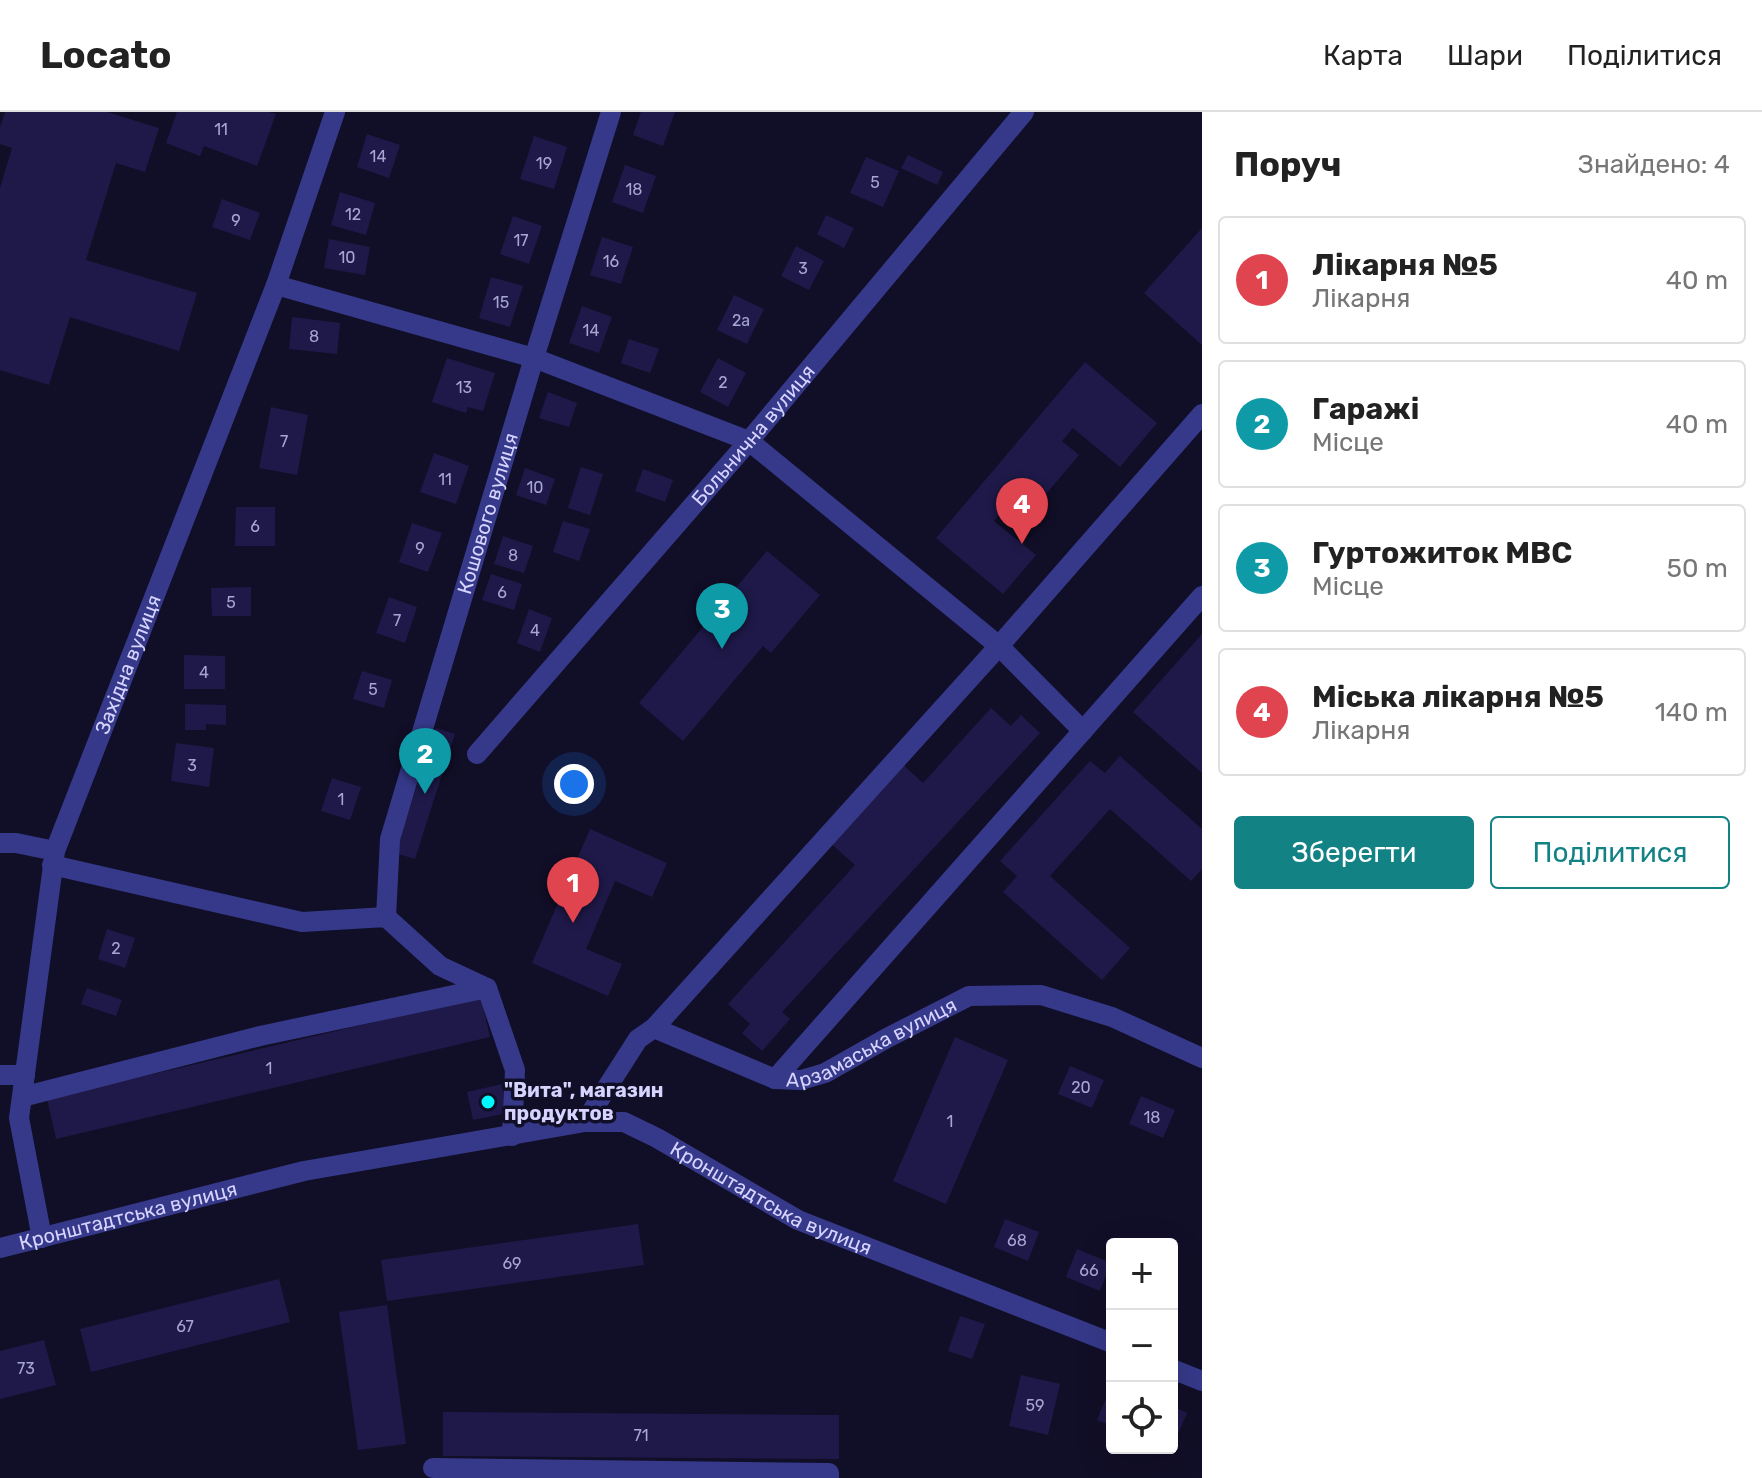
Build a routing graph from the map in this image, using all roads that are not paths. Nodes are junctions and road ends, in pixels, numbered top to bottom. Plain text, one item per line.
1 (335, 112) edge
2 (611, 112) edge
3 (1024, 112) edge
4 (276, 285) junction
5 (534, 358) junction
6 (1202, 414) edge
7 (749, 441) junction
8 (1202, 596) edge
9 (999, 646) junction
10 (1083, 731) junction
11 (477, 754) dead end
12 (0, 843) edge
13 (54, 858) junction
14 (386, 917) junction
15 (487, 988) junction
16 (654, 1028) junction
17 (1202, 1058) edge
18 (0, 1075) edge
19 (25, 1075) junction
20 (775, 1079) junction
21 (22, 1097) junction
22 (585, 1122) junction
23 (512, 1136) junction
24 (42, 1238) junction
25 (0, 1248) edge
26 (1106, 1341) edge
27 (1178, 1371) edge
28 (1202, 1381) edge
29 (433, 1468) dead end
30 (829, 1478) edge

1 - 4 street, Західна вулиця
2 - 5 street, Кошового вулиця
3 - 7 street, Больнична вулиця
4 - 5 street
4 - 13 street, Західна вулиця
5 - 7 street
5 - 14 street, Кошового вулиця
6 - 9 street
7 - 9 street
7 - 11 street, Больнична вулиця
8 - 10 street
9 - 10 street
9 - 16 street
10 - 20 street
12 - 13 street
13 - 14 street
13 - 19 street, Західна вулиця
14 - 15 street
15 - 21 street
15 - 23 street
16 - 20 street, Арзамаська вулиця
16 - 22 street
17 - 20 street, Арзамаська вулиця
18 - 19 street
19 - 21 street, Західна вулиця
21 - 24 street, Західна вулиця
22 - 23 street, Кронштадтська вулиця
22 - 26 street, Кронштадтська вулиця
23 - 24 street, Кронштадтська вулиця
24 - 25 street, Кронштадтська вулиця
27 - 28 street
29 - 30 street

